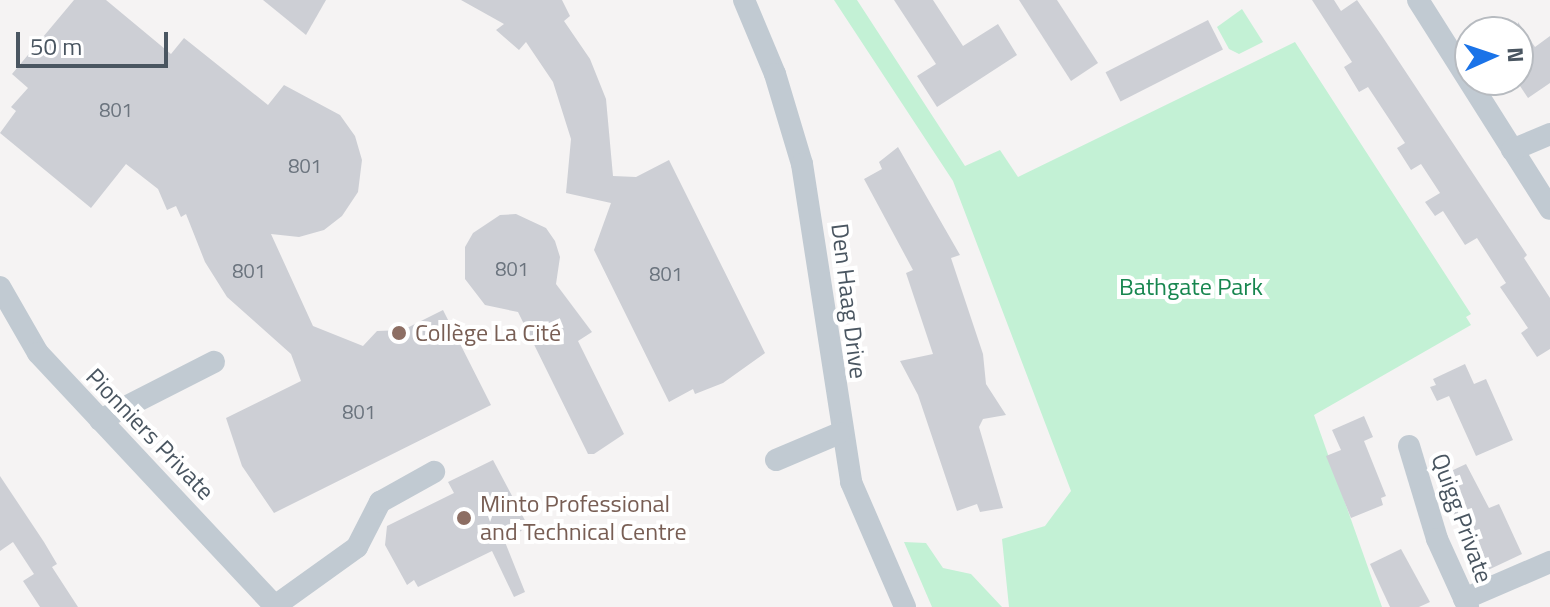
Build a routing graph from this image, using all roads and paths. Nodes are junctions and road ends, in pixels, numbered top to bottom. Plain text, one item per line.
1 (744, 0) edge
2 (1418, 0) edge
3 (1550, 134) edge
4 (1512, 150) junction
5 (1550, 209) edge
6 (0, 287) edge
7 (214, 362) dead end
8 (100, 420) junction
9 (840, 433) junction
10 (1409, 446) dead end
11 (776, 460) dead end
12 (434, 472) dead end
13 (1550, 562) edge
14 (1466, 603) edge
15 (275, 606) edge
16 (905, 607) edge

1 - 9 street, Den Haag Drive
2 - 4 street
3 - 4 street
4 - 5 street
6 - 8 street, Pionniers Private
7 - 8 street
8 - 15 street, Pionniers Private
9 - 11 street
9 - 16 street, Den Haag Drive
10 - 14 street, Quigg Private
12 - 15 street
13 - 14 street

